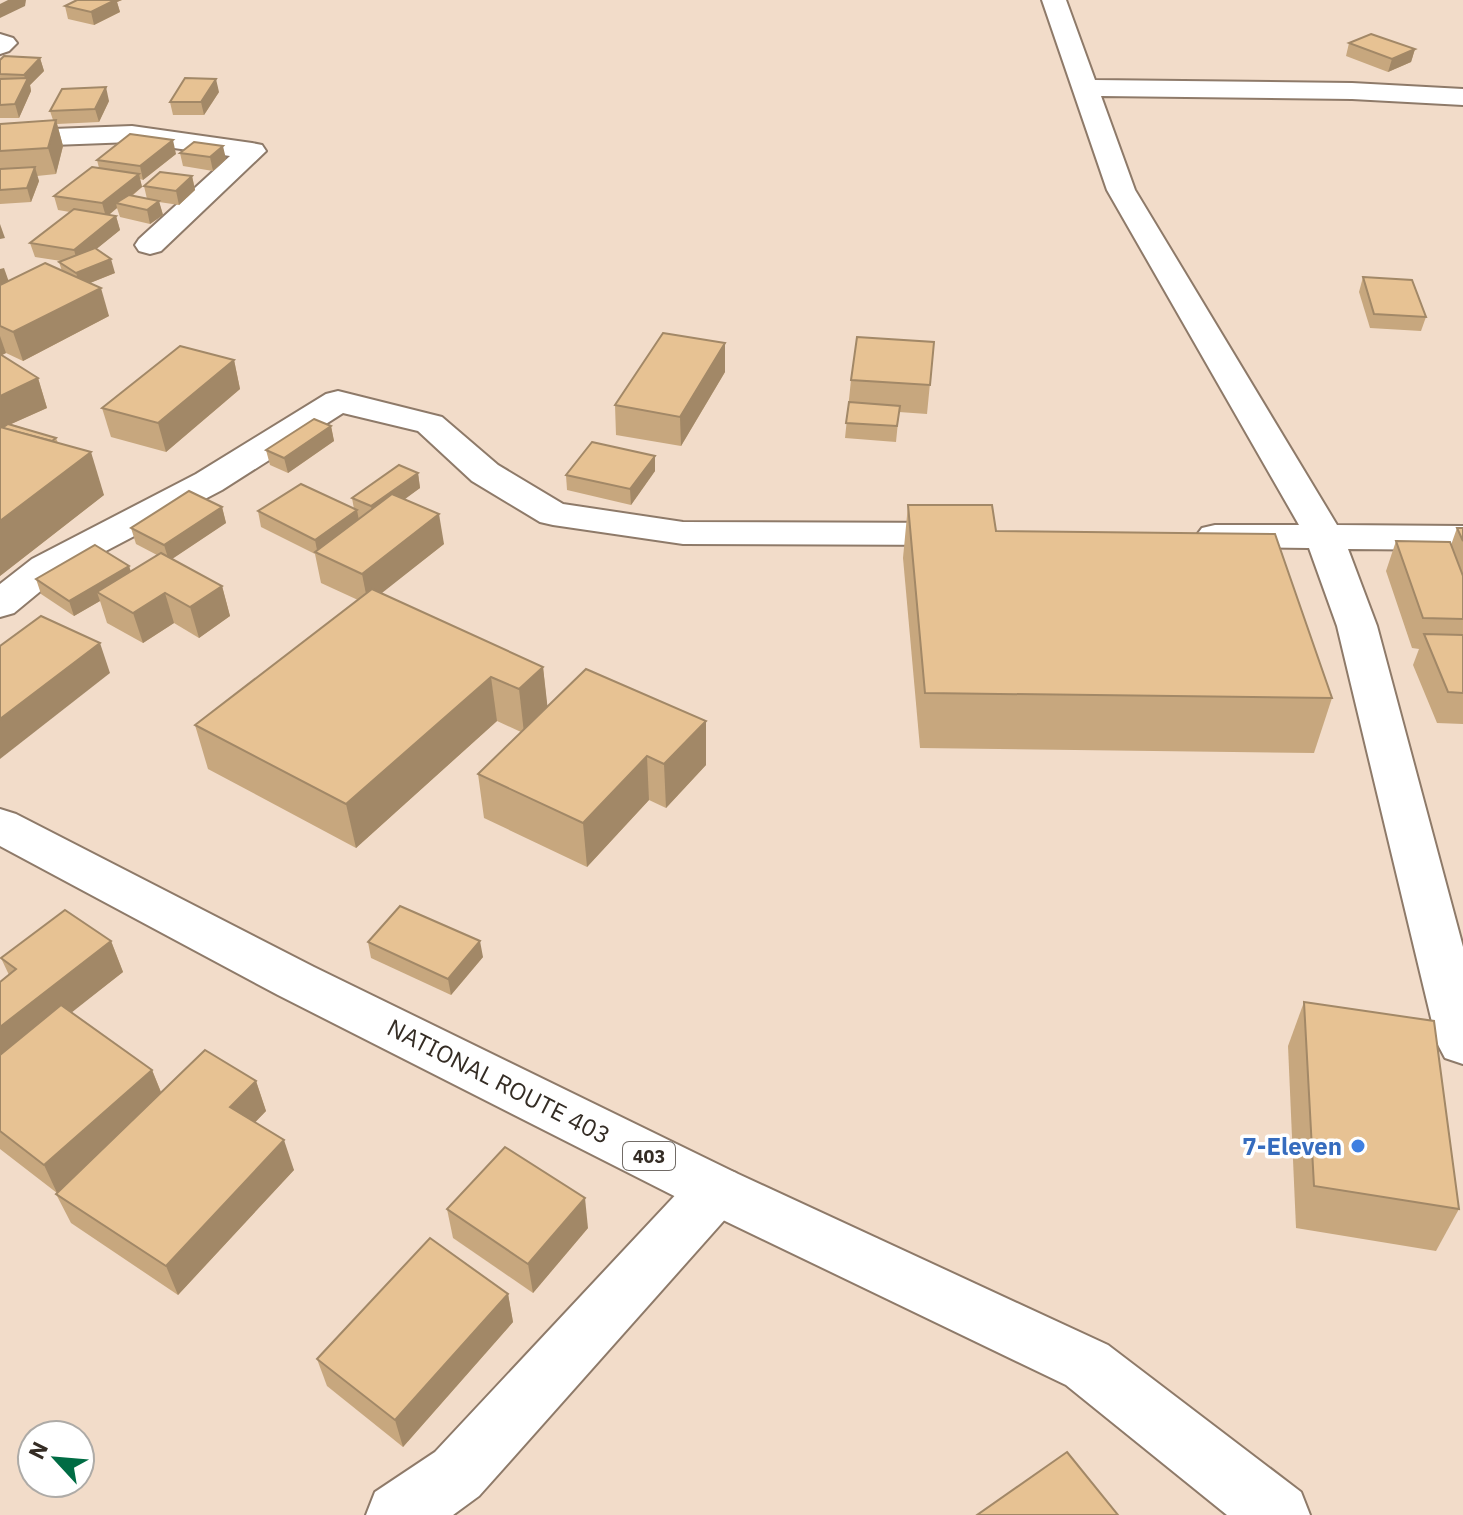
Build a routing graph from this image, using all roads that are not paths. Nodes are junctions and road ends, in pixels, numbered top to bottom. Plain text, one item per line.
1 (1054, 0) edge
2 (1084, 88) junction
3 (1463, 97) edge
4 (0, 139) edge
5 (150, 245) dead end
6 (996, 535) edge
7 (1183, 536) edge
8 (1324, 536) junction
9 (1463, 538) edge
10 (0, 604) edge
11 (0, 826) edge
12 (1463, 1043) edge
13 (716, 1190) junction
14 (398, 1515) edge
15 (1278, 1515) edge

1 - 2 main road
2 - 3 main road
2 - 8 main road
4 - 5 main road
6 - 10 main road
7 - 8 main road
8 - 9 main road
8 - 12 main road
11 - 13 main road, NATIONAL ROUTE 403 / 403
13 - 14 main road
13 - 15 main road, NATIONAL ROUTE 403 / 403

